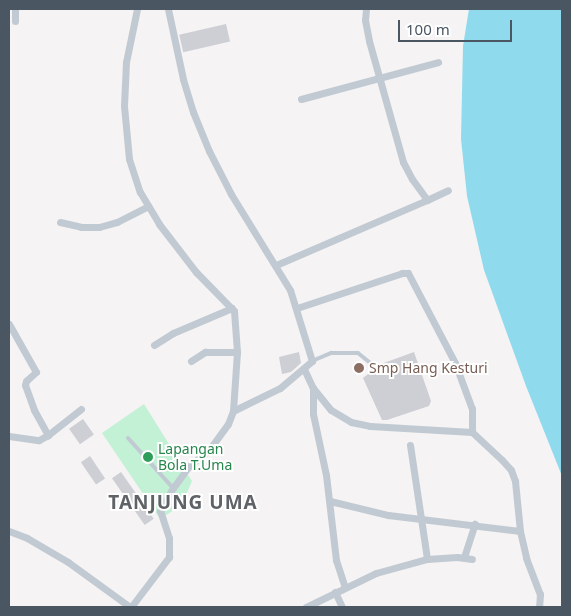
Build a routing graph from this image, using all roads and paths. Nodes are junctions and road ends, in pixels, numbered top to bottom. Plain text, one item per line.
1 (15, 9) edge
2 (137, 9) edge
3 (168, 9) edge
4 (366, 9) edge
5 (15, 21) dead end
6 (438, 62) dead end
7 (380, 78) junction
8 (301, 99) dead end
9 (448, 190) dead end
10 (427, 200) junction
11 (148, 206) junction
12 (60, 222) dead end
13 (276, 265) junction
14 (232, 308) junction
15 (297, 308) junction
16 (9, 324) edge
17 (154, 345) dead end
18 (237, 352) junction
19 (191, 361) dead end
20 (312, 361) junction
21 (373, 365) dead end
22 (304, 369) junction
23 (313, 388) junction
24 (81, 409) dead end
25 (233, 411) junction
26 (472, 432) junction
27 (48, 435) junction
28 (9, 436) edge
29 (128, 438) dead end
30 (410, 445) dead end
31 (172, 488) junction
32 (330, 501) junction
33 (421, 519) junction
34 (475, 524) junction
35 (9, 531) edge
36 (520, 531) junction
37 (427, 559) junction
38 (346, 587) junction
39 (335, 592) junction
40 (131, 607) edge
41 (306, 607) edge
42 (342, 607) edge
43 (539, 607) edge

1 - 5 street
2 - 11 street
3 - 13 street
4 - 7 street
6 - 7 street
7 - 8 street
7 - 10 street
9 - 10 street
10 - 13 street
11 - 12 street
11 - 14 street
13 - 15 street
14 - 17 street
14 - 18 street
15 - 20 street
15 - 26 street
16 - 27 street
18 - 19 street
18 - 25 street
20 - 21 lane
20 - 22 street
22 - 23 street
22 - 25 street
23 - 26 street
23 - 32 street
24 - 27 street
25 - 31 street
26 - 36 street
27 - 28 street
29 - 31 lane
30 - 33 street
31 - 40 street
32 - 33 street
32 - 38 street
33 - 34 street
33 - 37 street
34 - 36 street
34 - 37 street
35 - 40 street
36 - 43 street
37 - 38 street
38 - 39 street
39 - 41 street
39 - 42 street

